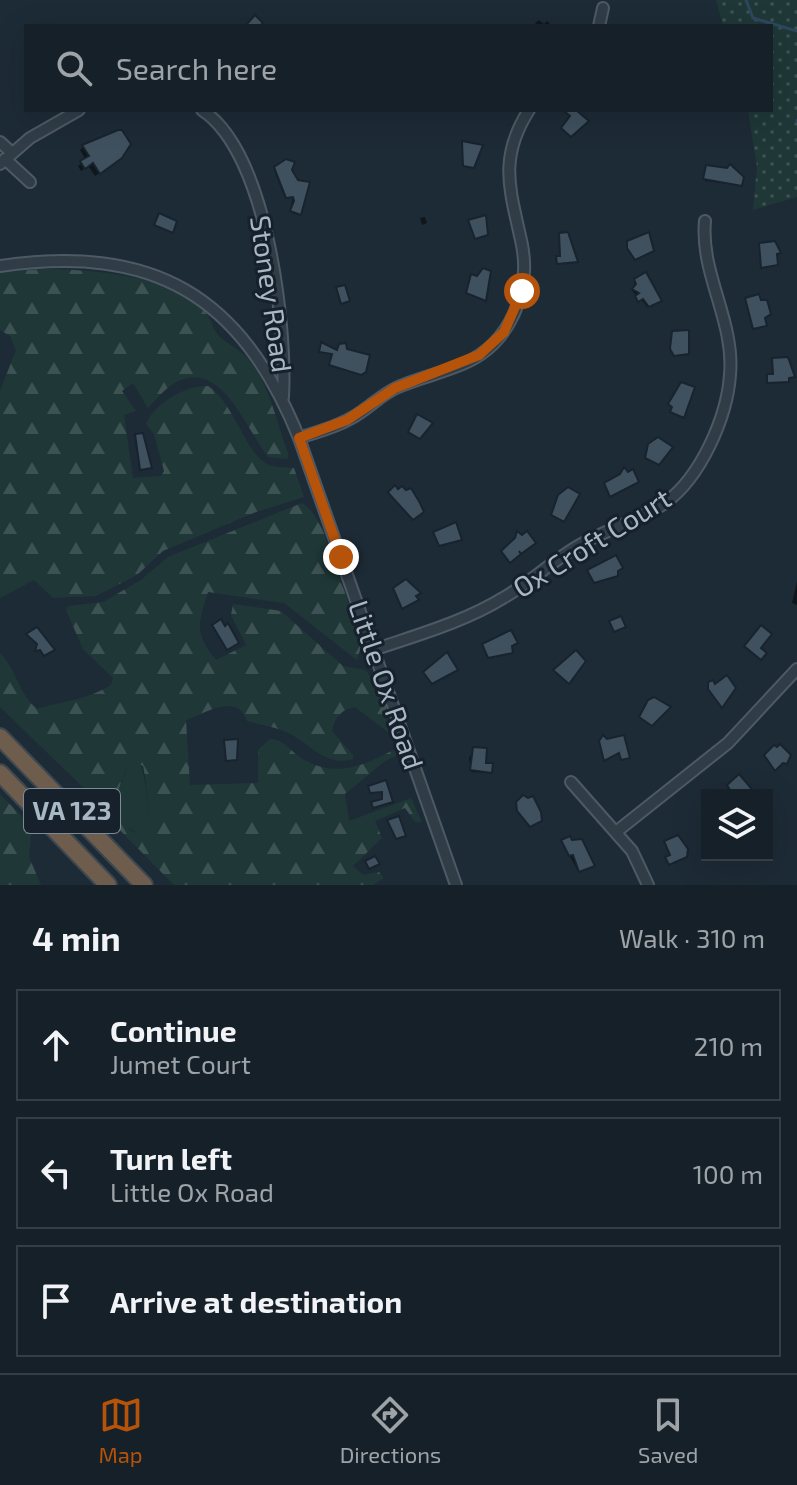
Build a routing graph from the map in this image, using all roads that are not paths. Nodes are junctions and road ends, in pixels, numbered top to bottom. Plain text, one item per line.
1 (603, 8) dead end
2 (599, 24) edge
3 (75, 112) edge
4 (204, 112) edge
5 (528, 112) edge
6 (0, 142) edge
7 (6, 159) edge
8 (30, 182) dead end
9 (705, 221) dead end
10 (0, 266) edge
11 (283, 399) junction
12 (299, 438) junction
13 (373, 650) junction
14 (797, 669) edge
15 (0, 737) edge
16 (0, 773) edge
17 (571, 782) dead end
18 (616, 832) junction
19 (108, 885) edge
20 (144, 885) edge
21 (456, 885) edge
22 (648, 885) edge

1 - 2 street
3 - 7 street
4 - 11 street, Stoney Road
5 - 12 street
6 - 7 street
7 - 8 street
9 - 13 street, Ox Croft Court
10 - 11 street, Little Ox Road
11 - 12 street, Little Ox Road
12 - 13 street, Little Ox Road
13 - 21 street, Little Ox Road
14 - 18 street
15 - 20 highway, VA 123
16 - 19 highway, VA 123
17 - 18 street
18 - 22 street

